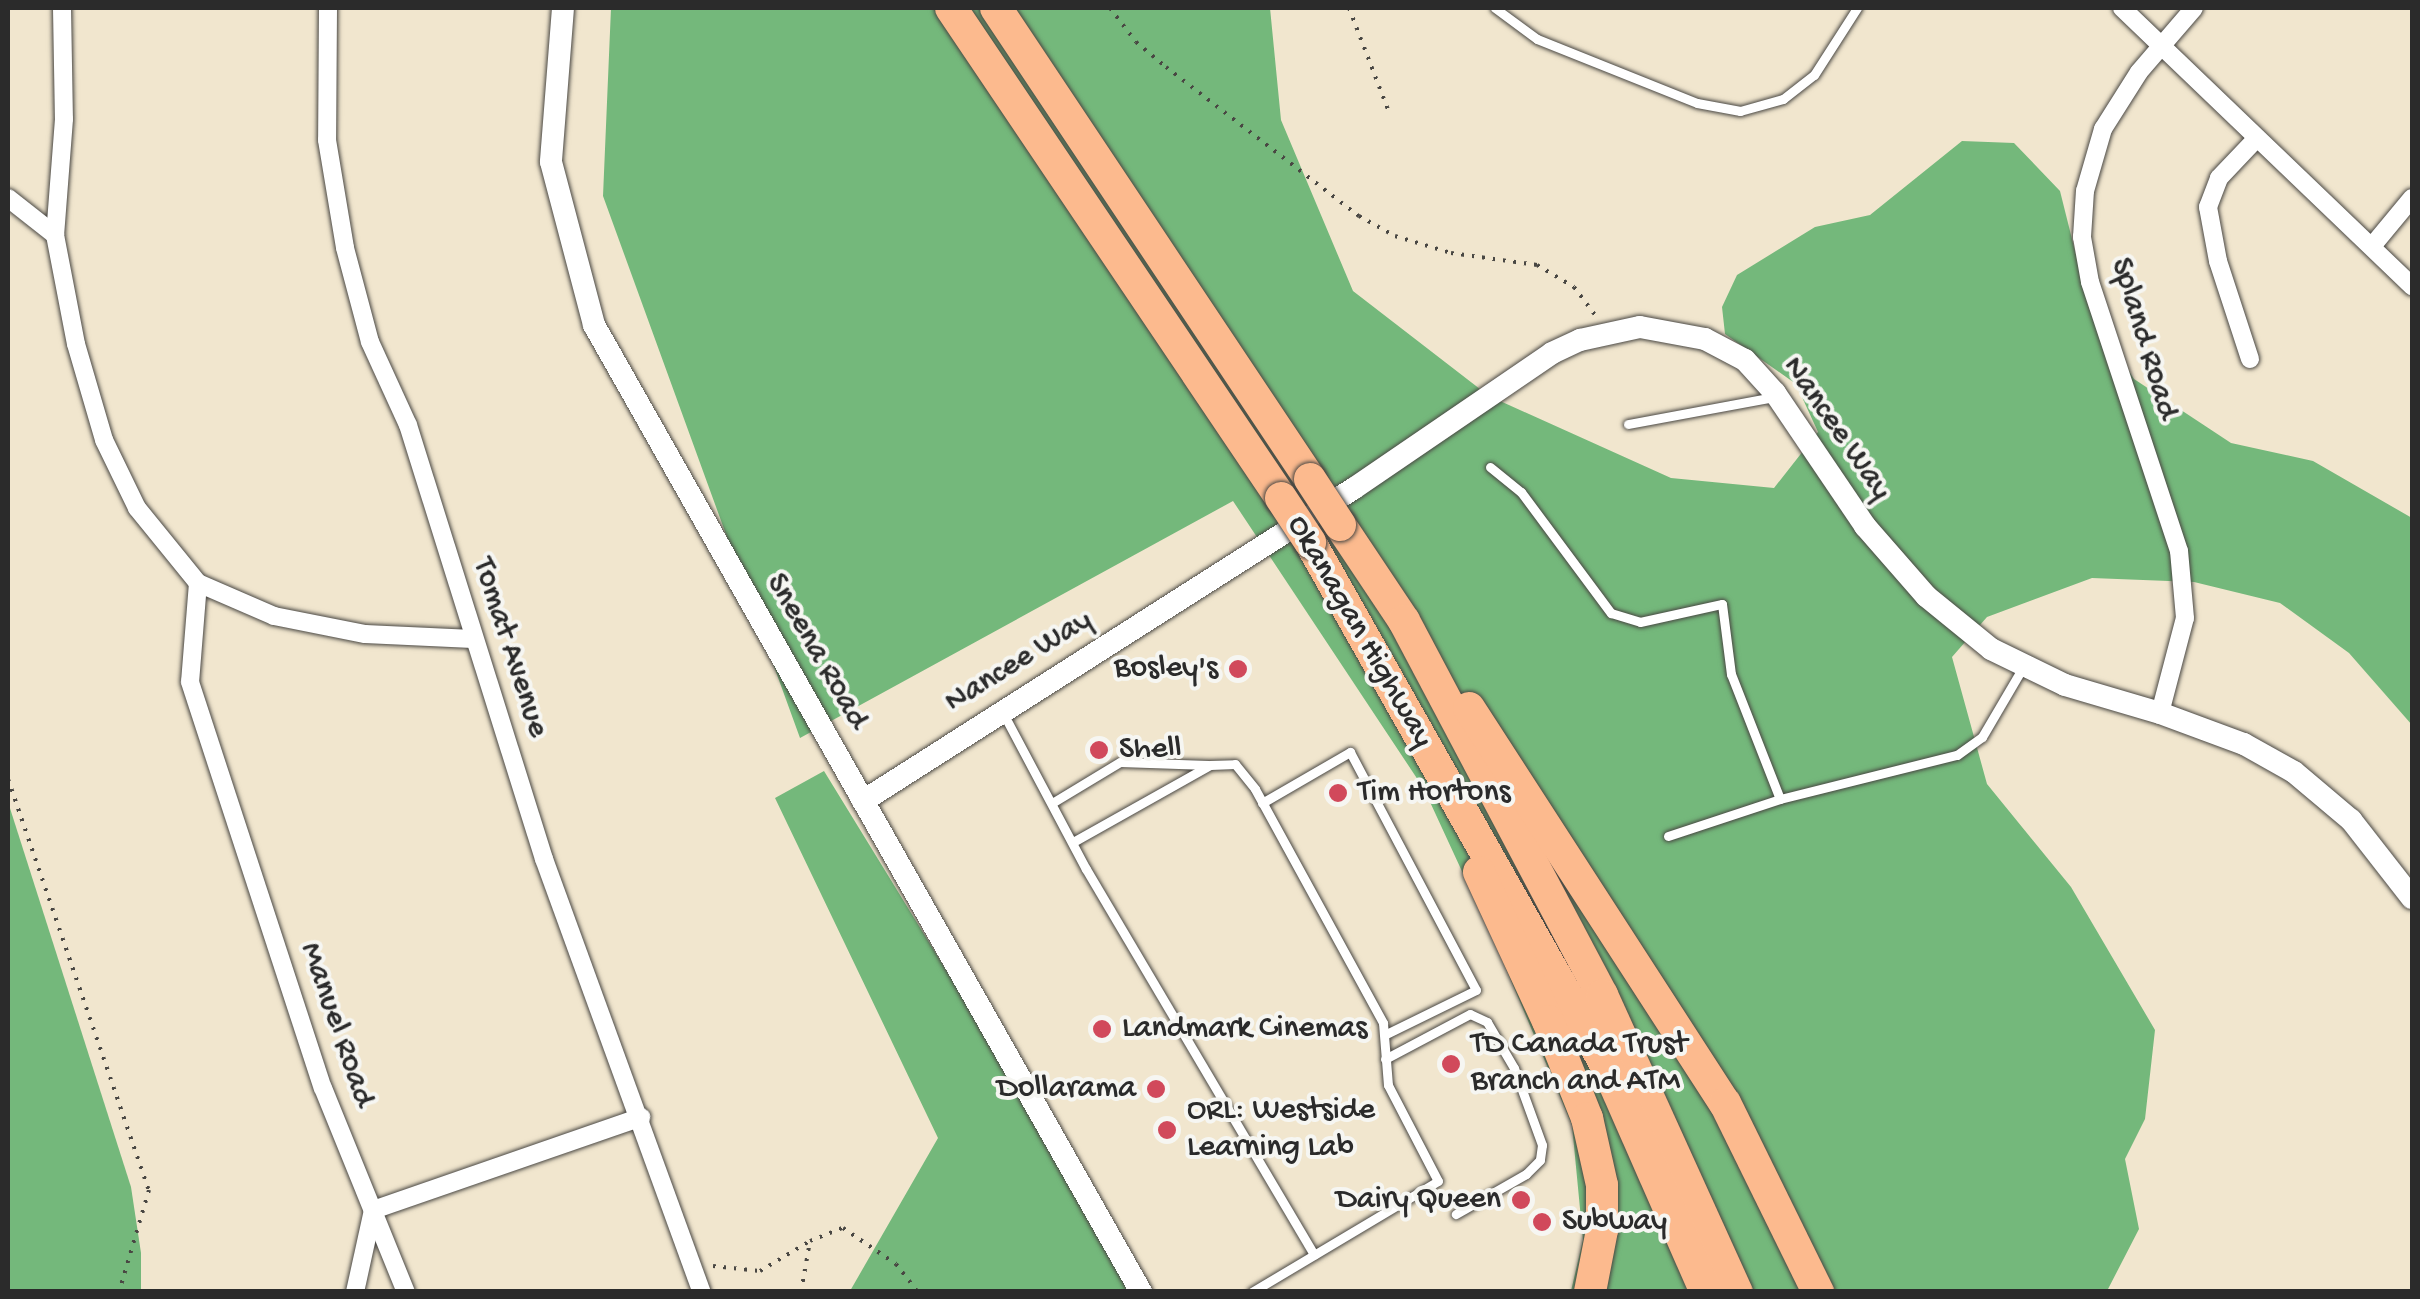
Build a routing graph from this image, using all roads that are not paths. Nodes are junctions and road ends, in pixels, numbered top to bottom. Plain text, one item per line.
1 (62, 8) edge
2 (328, 8) edge
3 (563, 8) edge
4 (951, 8) edge
5 (996, 8) edge
6 (1495, 8) edge
7 (1857, 8) edge
8 (2122, 8) edge
9 (2194, 8) edge
10 (2163, 43) junction
11 (2258, 138) junction
12 (8, 198) edge
13 (2412, 198) edge
14 (56, 235) junction
15 (2373, 246) junction
16 (2412, 286) edge
17 (2250, 359) dead end
18 (1777, 396) junction
19 (1628, 424) dead end
20 (1490, 467) dead end
21 (198, 583) junction
22 (1404, 621) junction
23 (474, 639) junction
24 (2023, 668) junction
25 (1002, 710) junction
26 (2160, 712) junction
27 (1210, 765) junction
28 (1451, 792) junction
29 (1780, 799) junction
30 (863, 800) junction
31 (1052, 803) junction
32 (1262, 803) junction
33 (1668, 836) dead end
34 (1073, 842) junction
35 (2412, 898) edge
36 (1386, 1034) junction
37 (1384, 1059) junction
38 (641, 1117) junction
39 (373, 1210) junction
40 (1456, 1214) dead end
41 (1314, 1255) junction
42 (355, 1292) edge
43 (406, 1292) edge
44 (702, 1292) edge
45 (1142, 1292) edge
46 (1252, 1292) edge
47 (1590, 1292) edge
48 (1706, 1292) edge
49 (1737, 1292) edge
50 (1818, 1292) edge

1 - 14 street
2 - 23 street, Tomat Avenue
3 - 30 street, Sneena Road
4 - 28 highway, Okanagan Highway, bridge
5 - 22 highway, Okanagan Highway, bridge
6 - 7 lane
8 - 10 street
9 - 10 street, Spland Road
10 - 11 street
10 - 26 street, Spland Road
11 - 15 street
11 - 17 street
12 - 14 street
13 - 15 street
14 - 21 street
15 - 16 street
18 - 19 lane
18 - 24 street, Nancee Way
18 - 25 street, Nancee Way
20 - 29 lane
21 - 23 street
21 - 39 street, Manuel Road
22 - 49 highway, Okanagan Highway
22 - 50 highway
23 - 38 street, Tomat Avenue
24 - 26 street, Nancee Way
24 - 29 lane
25 - 30 street, Nancee Way
25 - 31 lane
26 - 35 street, Nancee Way
27 - 31 lane
27 - 32 lane
27 - 34 lane
28 - 47 highway
28 - 48 highway, Okanagan Highway
29 - 33 lane
30 - 45 street, Sneena Road
31 - 34 lane
32 - 36 lane
32 - 36 lane
34 - 41 lane
36 - 37 lane
37 - 40 lane
37 - 41 lane
38 - 39 street
38 - 44 street, Tomat Avenue
39 - 42 street
39 - 43 street, Manuel Road
41 - 46 lane

